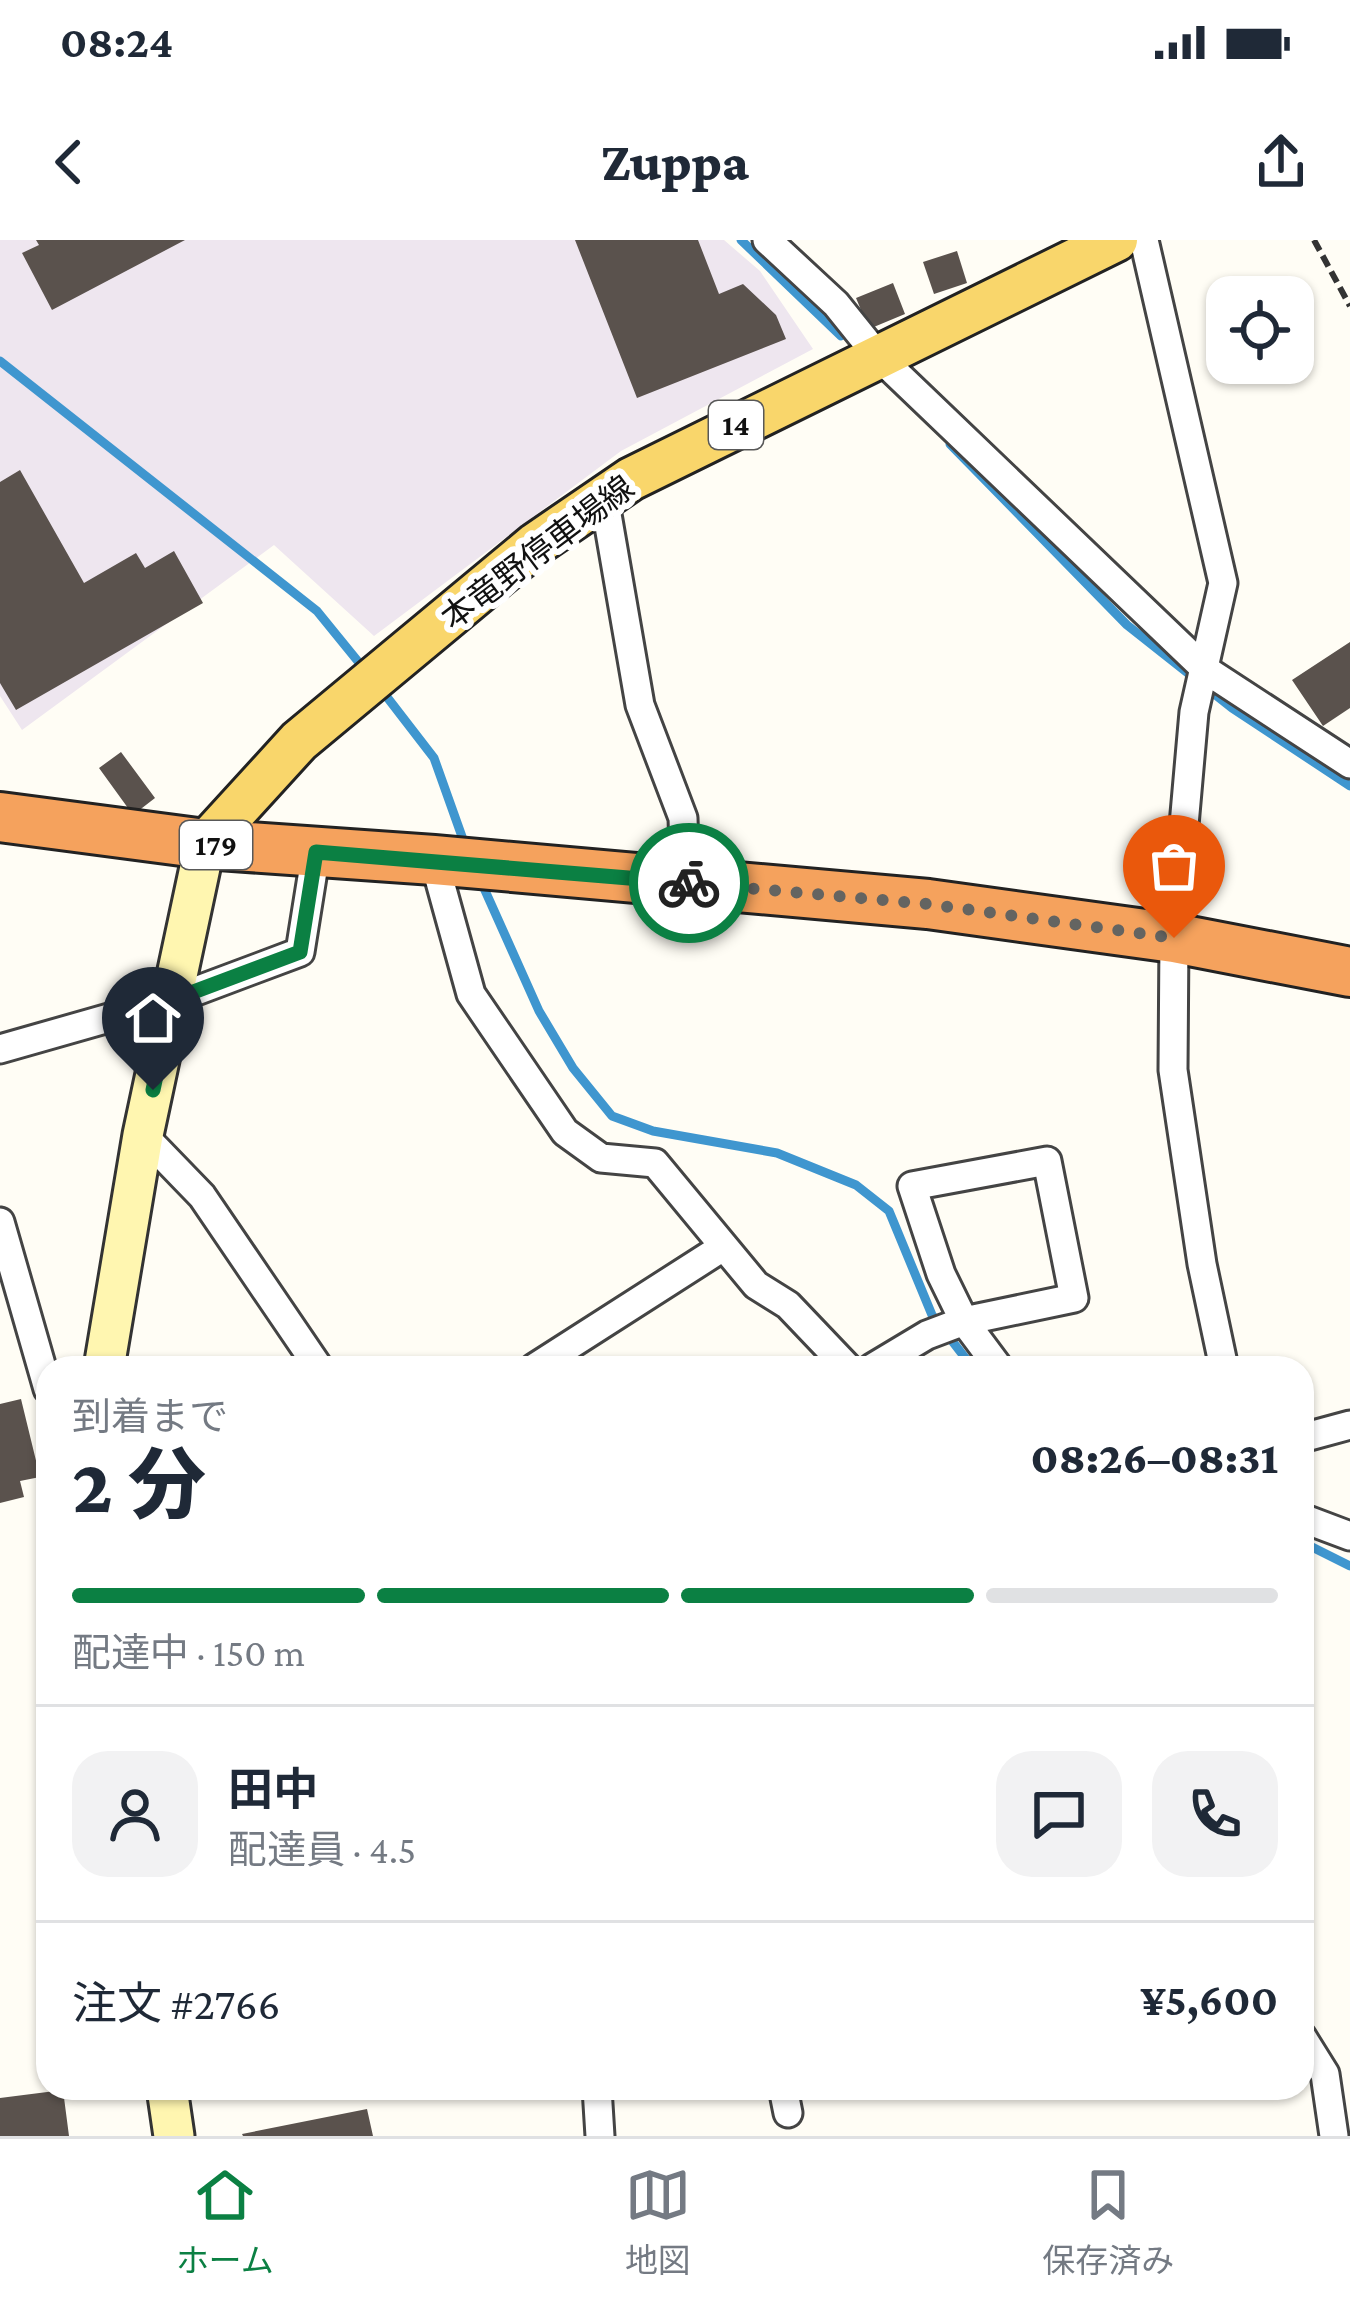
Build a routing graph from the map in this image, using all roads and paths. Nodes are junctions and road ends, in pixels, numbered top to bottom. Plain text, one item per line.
1 (767, 240) edge
2 (1116, 240) edge
3 (1144, 240) edge
4 (1314, 240) edge
5 (1350, 306) edge
6 (877, 355) junction
7 (604, 497) junction
8 (1206, 670) junction
9 (1350, 764) edge
10 (0, 817) edge
11 (205, 844) junction
12 (316, 852) junction
13 (434, 860) junction
14 (685, 883) junction
15 (1174, 938) junction
16 (1350, 972) edge
17 (172, 1000) junction
18 (0, 1048) edge
19 (143, 1135) junction
20 (0, 1222) edge
21 (723, 1247) junction
22 (13, 1315) edge
23 (964, 1321) junction
24 (106, 1356) edge
25 (311, 1356) edge
26 (553, 1356) edge
27 (837, 1356) edge
28 (892, 1356) edge
29 (990, 1356) edge
30 (1221, 1356) edge
31 (36, 1364) edge
32 (1350, 1425) edge
33 (1314, 1435) edge
34 (1314, 1522) edge
35 (1350, 1536) edge
36 (1314, 2057) edge
37 (1338, 2082) edge
38 (169, 2100) edge
39 (598, 2100) edge
40 (174, 2136) edge
41 (600, 2136) edge
42 (1334, 2136) edge

1 - 6 street
2 - 6 main road, 本竜野停車場線 / 14
3 - 8 street
4 - 5 path
6 - 7 main road, 本竜野停車場線 / 14
6 - 8 street
7 - 11 main road, 本竜野停車場線 / 14
7 - 14 street
8 - 9 street
8 - 15 street
10 - 11 highway, 179
11 - 12 highway, 179
11 - 17 street
12 - 13 highway, 179
12 - 17 street
13 - 14 highway, 179
13 - 21 street
14 - 15 highway, 179
15 - 16 highway, 179
15 - 30 street
17 - 18 street
17 - 19 street
19 - 24 street
19 - 25 street
20 - 22 street
21 - 26 street
21 - 27 street
22 - 31 street
23 - 23 street
23 - 28 street
23 - 29 street
32 - 33 street
34 - 35 street
36 - 37 street
37 - 42 street
38 - 40 street
39 - 41 street

